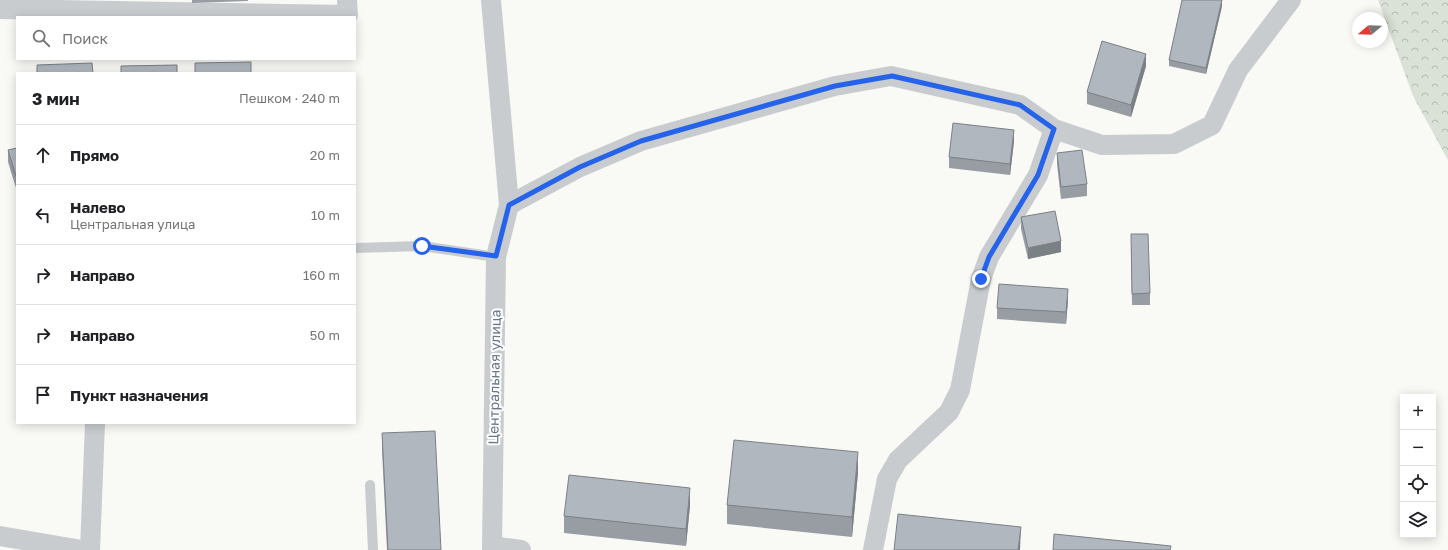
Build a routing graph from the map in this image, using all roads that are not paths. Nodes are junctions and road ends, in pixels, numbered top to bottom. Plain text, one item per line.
1 (347, 0) edge
2 (491, 0) edge
3 (1291, 0) edge
4 (0, 9) edge
5 (1054, 129) junction
6 (509, 205) junction
7 (356, 248) edge
8 (496, 256) junction
9 (95, 424) edge
10 (370, 485) dead end
11 (0, 536) edge
12 (492, 548) edge
13 (82, 550) edge
14 (90, 550) edge
15 (373, 550) edge
16 (521, 550) edge
17 (873, 550) edge

1 - 4 street
2 - 6 street, Центральная улица
3 - 5 street
5 - 6 street
5 - 17 street
6 - 8 street, Центральная улица
7 - 8 lane
8 - 12 street, Центральная улица
9 - 14 street
10 - 15 lane
11 - 13 street
12 - 16 street

